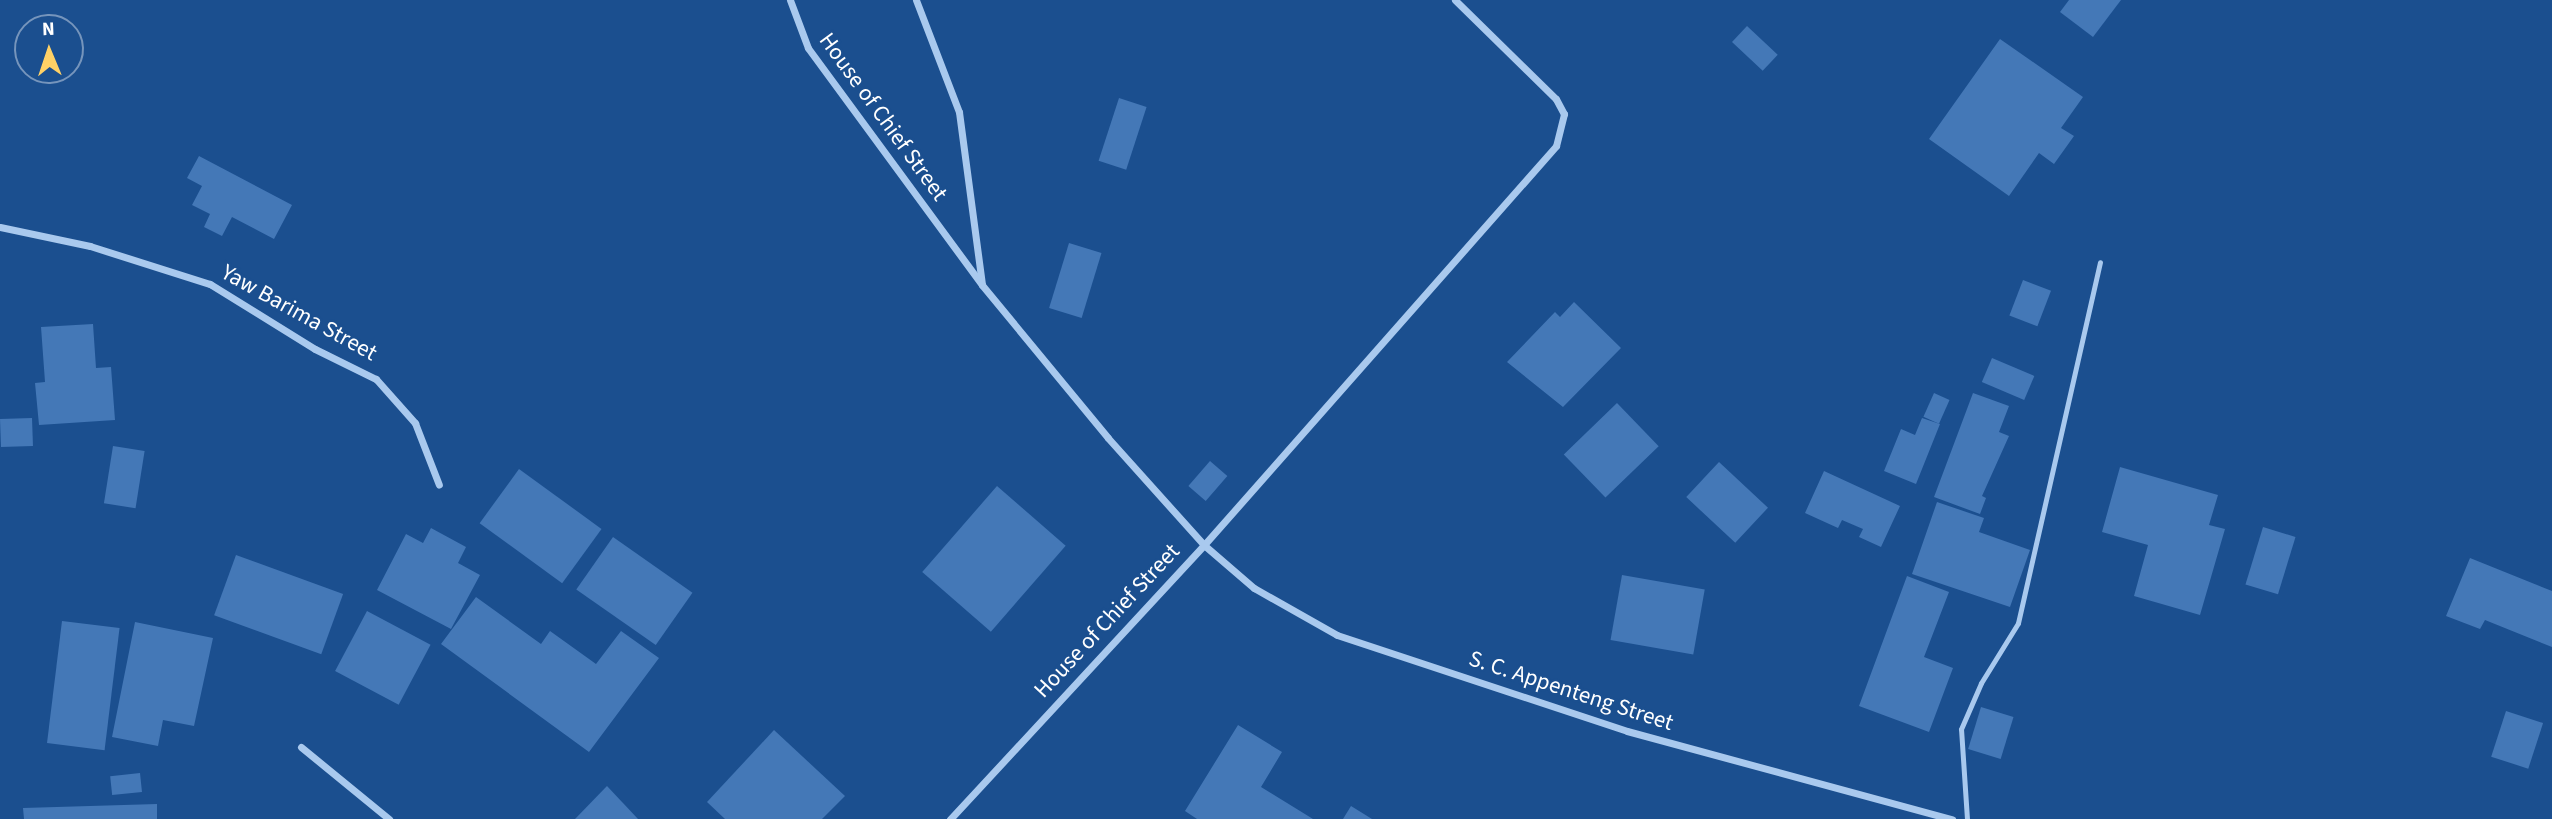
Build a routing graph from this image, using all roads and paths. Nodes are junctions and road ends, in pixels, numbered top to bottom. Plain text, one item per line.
1 (790, 0) edge
2 (916, 0) edge
3 (1455, 0) edge
4 (0, 227) edge
5 (2100, 262) dead end
6 (982, 285) junction
7 (439, 485) dead end
8 (1203, 544) junction
9 (301, 747) dead end
10 (389, 819) edge
11 (950, 819) edge
12 (1952, 819) edge
13 (1967, 819) edge

1 - 6 street, House of Chief Street
2 - 6 street, House of Chief Street
3 - 8 street
4 - 7 street, Yaw Barima Street
5 - 13 lane
6 - 8 street, House of Chief Street
8 - 11 street, House of Chief Street
8 - 12 street, S. C. Appenteng Street
9 - 10 street

